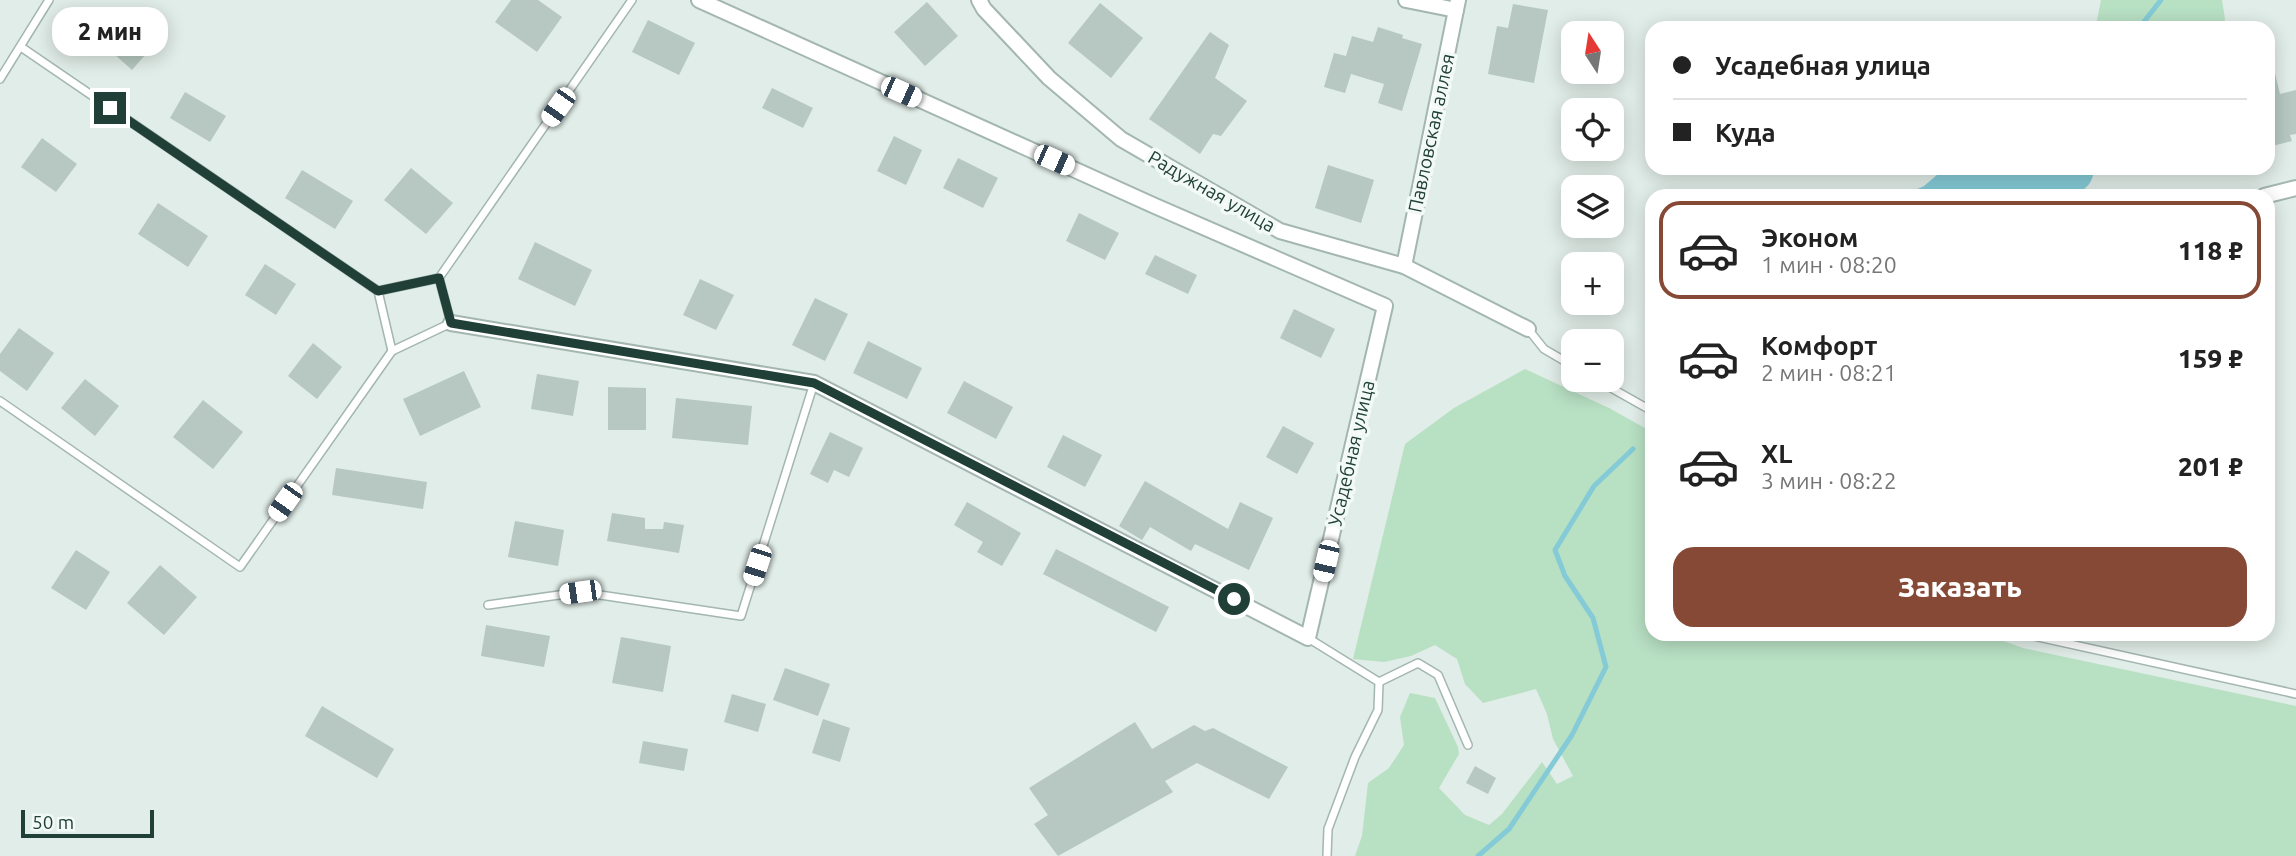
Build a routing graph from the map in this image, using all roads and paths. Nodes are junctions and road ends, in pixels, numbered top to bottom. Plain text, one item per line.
1 (49, 0) edge
2 (632, 0) edge
3 (699, 0) edge
4 (979, 0) edge
5 (1406, 0) edge
6 (1457, 5) edge
7 (21, 47) junction
8 (0, 79) edge
9 (2296, 188) edge
10 (2275, 193) edge
11 (1404, 266) junction
12 (439, 278) junction
13 (378, 291) junction
14 (451, 323) junction
15 (1528, 329) joint
16 (392, 351) junction
17 (1561, 359) edge
18 (814, 383) junction
19 (1618, 392) edge
20 (0, 401) edge
21 (1645, 407) edge
22 (488, 605) dead end
23 (1308, 638) junction
24 (2057, 641) edge
25 (1379, 682) junction
26 (2296, 694) edge
27 (1468, 746) dead end
28 (1327, 856) edge

1 - 7 lane
2 - 12 lane
3 - 23 street, Усадебная улица
4 - 11 street, Радужная улица
5 - 6 street
6 - 11 street, Павловская аллея
7 - 8 lane
7 - 13 lane
9 - 10 street
11 - 15 street, Радужная улица
12 - 13 lane
12 - 14 lane
13 - 16 lane
14 - 16 lane
14 - 18 street
15 - 17 lane
16 - 20 lane
18 - 22 lane
18 - 23 street
19 - 21 lane
23 - 25 lane
24 - 26 lane
25 - 27 lane
25 - 28 lane

